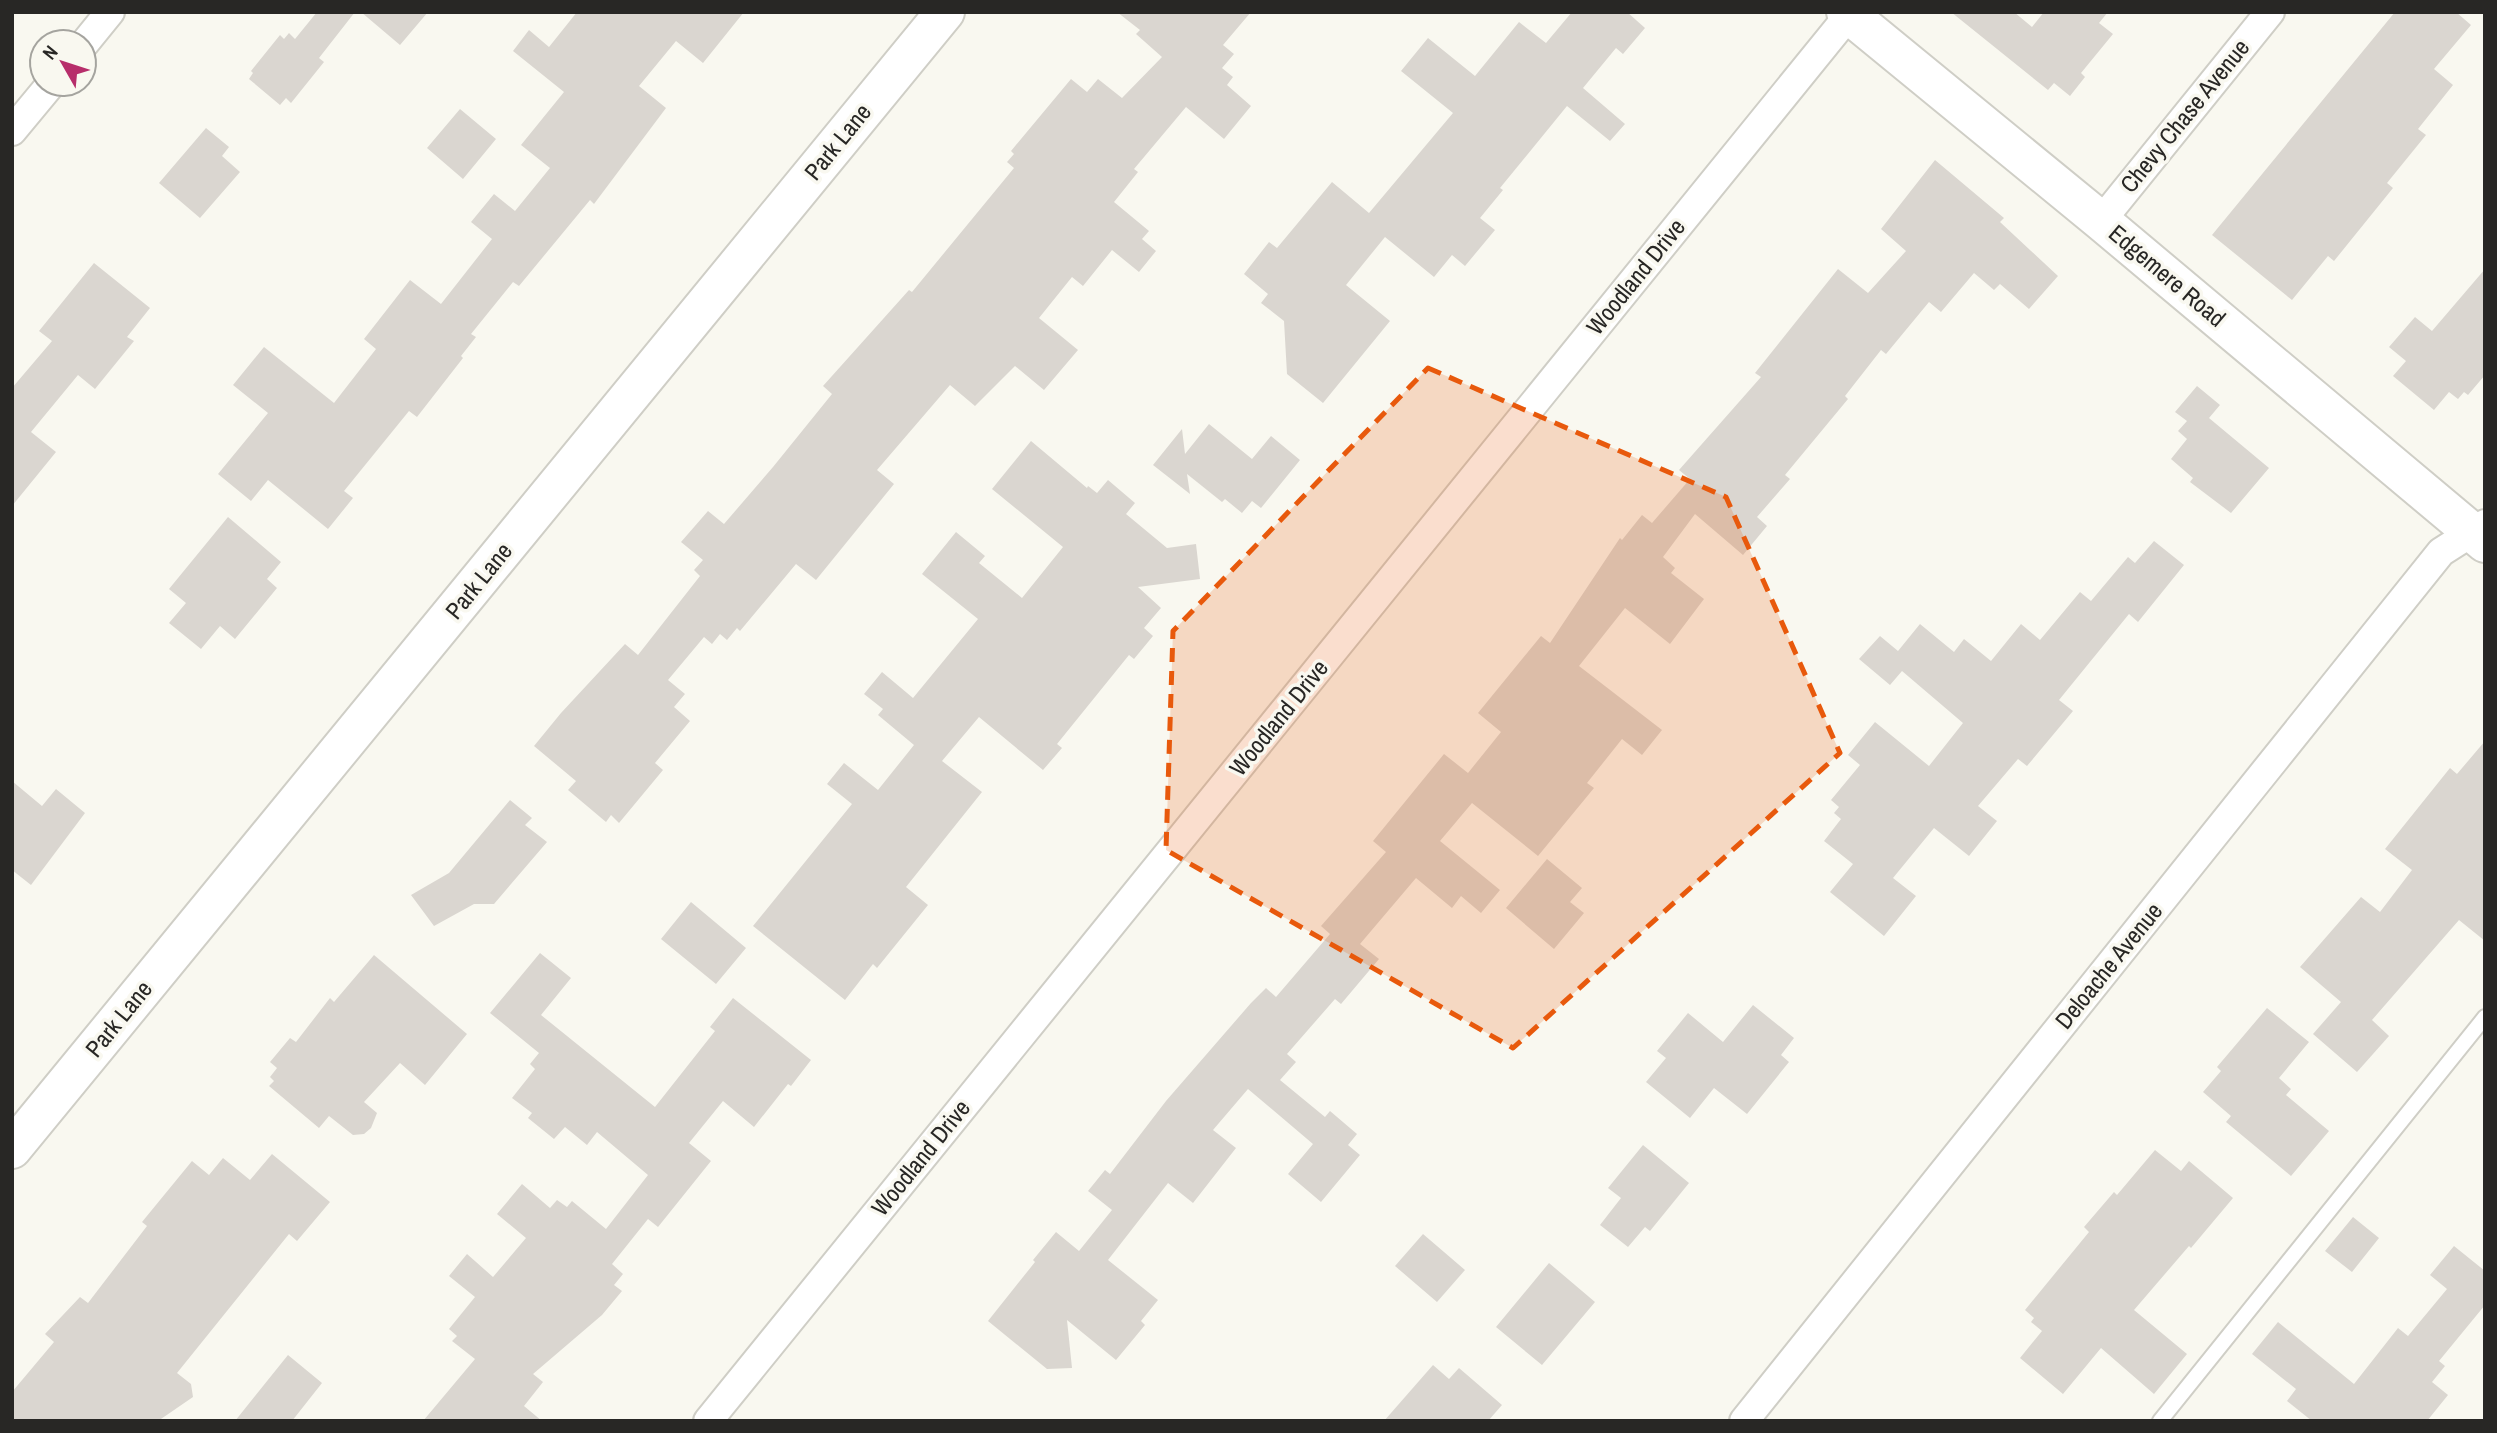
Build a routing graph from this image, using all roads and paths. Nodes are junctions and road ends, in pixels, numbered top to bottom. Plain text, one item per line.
1 (110, 12) edge
2 (945, 12) edge
3 (2270, 12) edge
4 (1848, 13) edge
5 (97, 28) edge
6 (39, 98) edge
7 (12, 131) edge
8 (2101, 221) junction
9 (2481, 534) edge
10 (2485, 1017) edge
11 (12, 1149) edge
12 (708, 1421) edge
13 (1744, 1421) edge
14 (2160, 1421) edge

1 - 5 street
2 - 11 street, Park Lane
3 - 8 street, Chevy Chase Avenue
4 - 8 street, Edgemere Road
4 - 12 street, Woodland Drive
6 - 7 street
8 - 9 street, Edgemere Road
9 - 13 street, Deloache Avenue
10 - 14 lane

